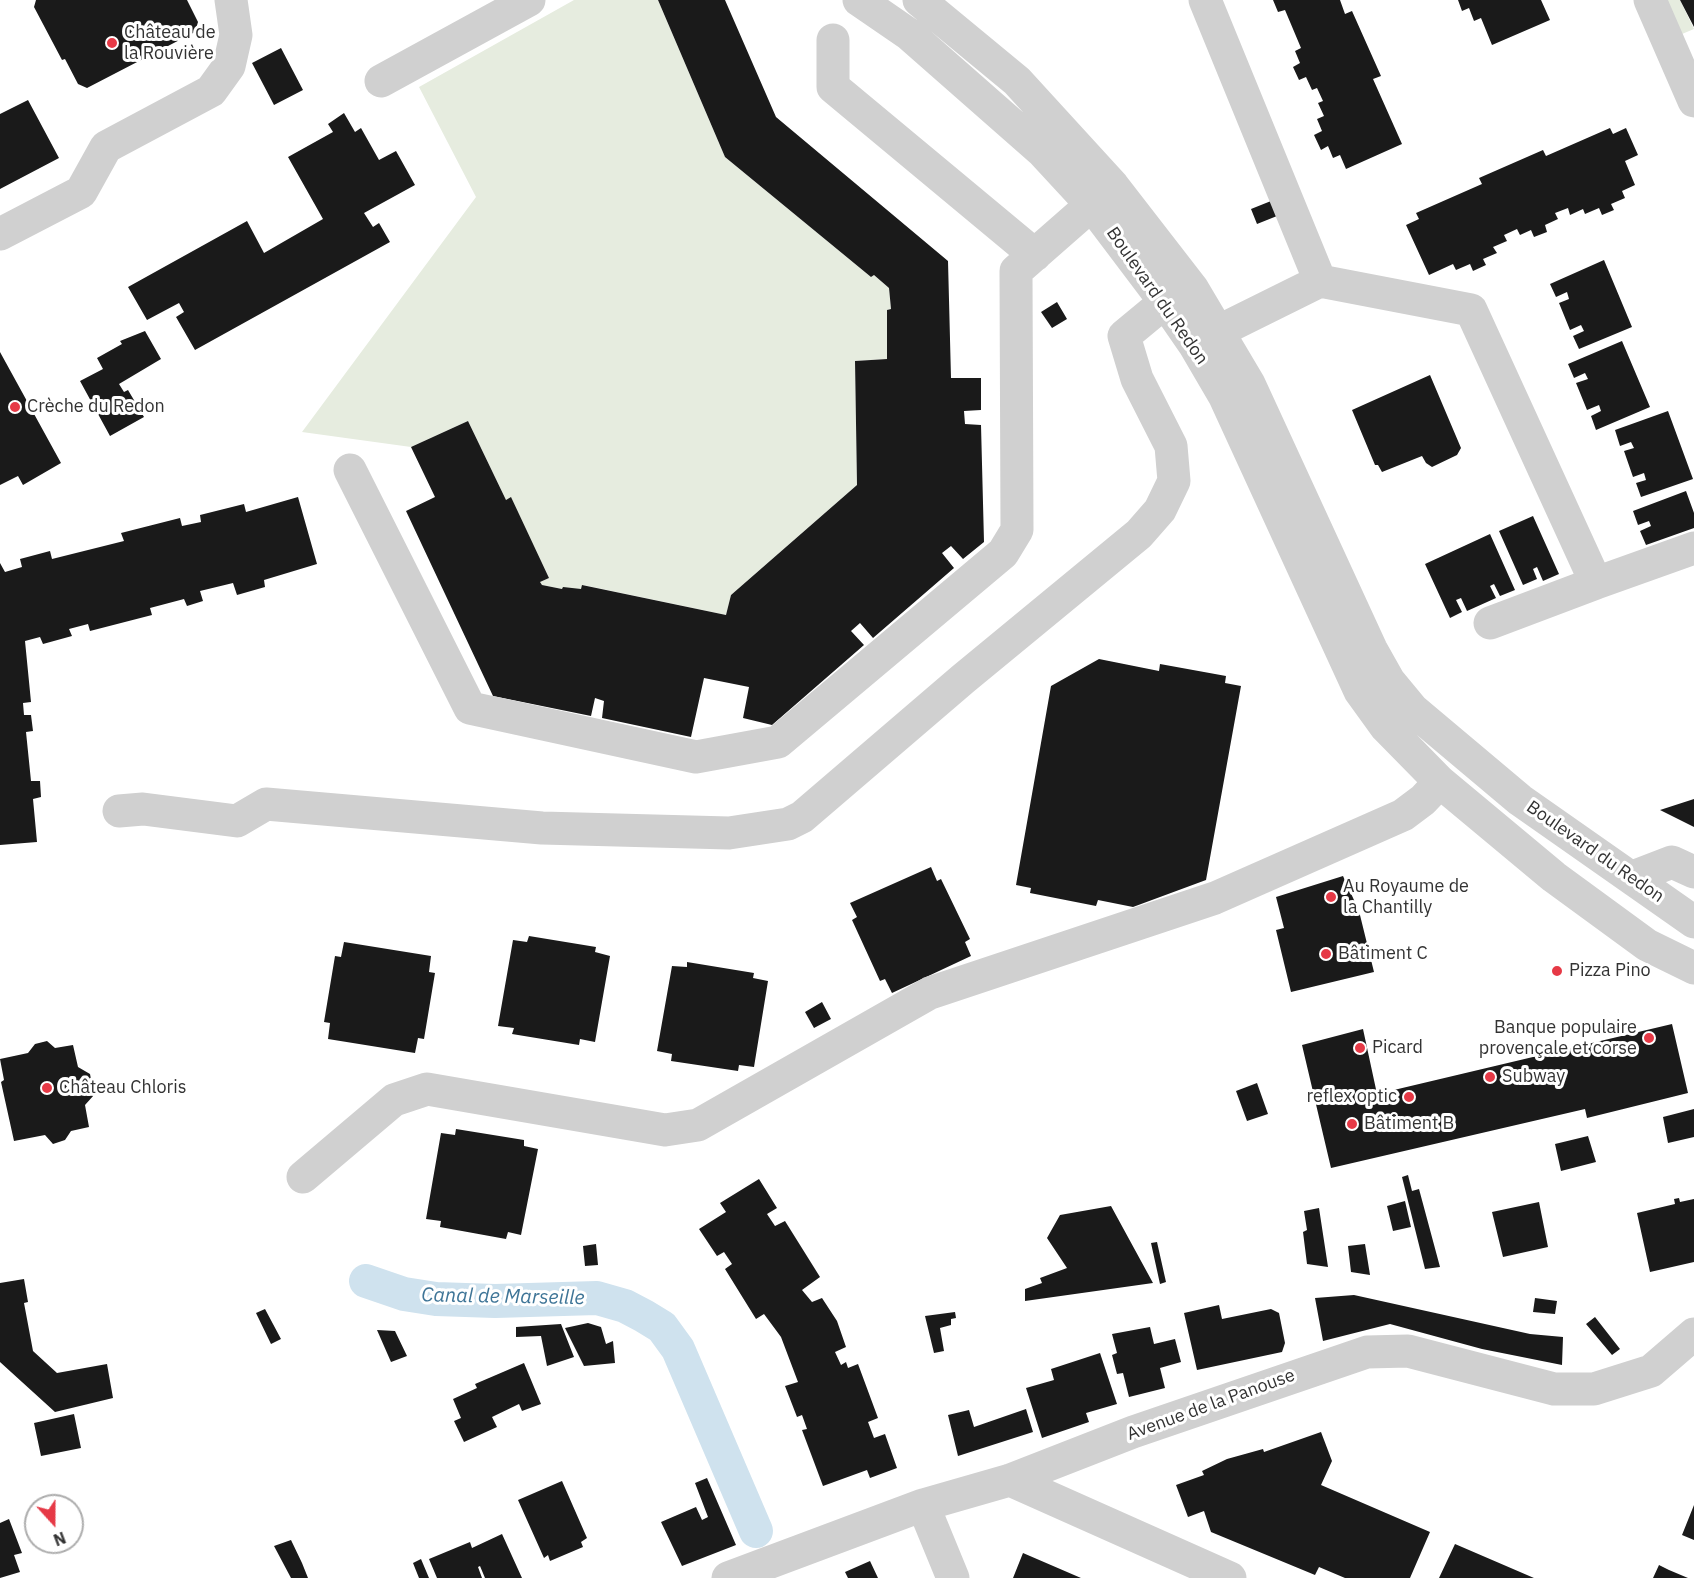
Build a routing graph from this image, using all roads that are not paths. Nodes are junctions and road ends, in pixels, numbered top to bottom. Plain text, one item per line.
1 (231, 0) edge
2 (529, 0) edge
3 (859, 0) edge
4 (919, 0) edge
5 (1205, 0) edge
6 (1650, 0) edge
7 (833, 40) dead end
8 (381, 81) dead end
9 (1694, 101) edge
10 (1102, 195) junction
11 (0, 234) edge
12 (1035, 255) junction
13 (1320, 281) junction
14 (1176, 292) junction
15 (1206, 337) junction
16 (350, 470) dead end
17 (1694, 548) edge
18 (1596, 583) junction
19 (1490, 623) dead end
20 (1498, 780) junction
21 (1440, 782) junction
22 (119, 812) dead end
23 (1694, 872) edge
24 (1633, 877) junction
25 (1598, 908) junction
26 (1694, 924) edge
27 (1694, 968) edge
28 (303, 1177) dead end
29 (1694, 1334) edge
30 (1010, 1480) junction
31 (923, 1505) junction
32 (728, 1578) edge
33 (953, 1578) edge
34 (1230, 1578) edge

1 - 11 street
2 - 8 street
3 - 10 street, Boulevard du Redon
4 - 10 street, Boulevard du Redon
5 - 13 street
6 - 9 street
7 - 12 street
10 - 12 street
10 - 14 street, Boulevard du Redon
12 - 16 street
13 - 15 street
13 - 18 street
14 - 15 street, Boulevard du Redon
14 - 22 street
15 - 20 street, Boulevard du Redon
15 - 21 street, Boulevard du Redon
17 - 18 street
18 - 19 street
20 - 21 street
20 - 24 street, Boulevard du Redon
21 - 25 street, Boulevard du Redon
21 - 28 street
23 - 24 street
24 - 26 street, Boulevard du Redon
25 - 26 street, Boulevard du Redon
25 - 27 street, Boulevard du Redon
29 - 30 street, Avenue de la Panouse
30 - 31 street, Avenue de la Panouse
30 - 34 street
31 - 32 street, Avenue de la Panouse
31 - 33 street

